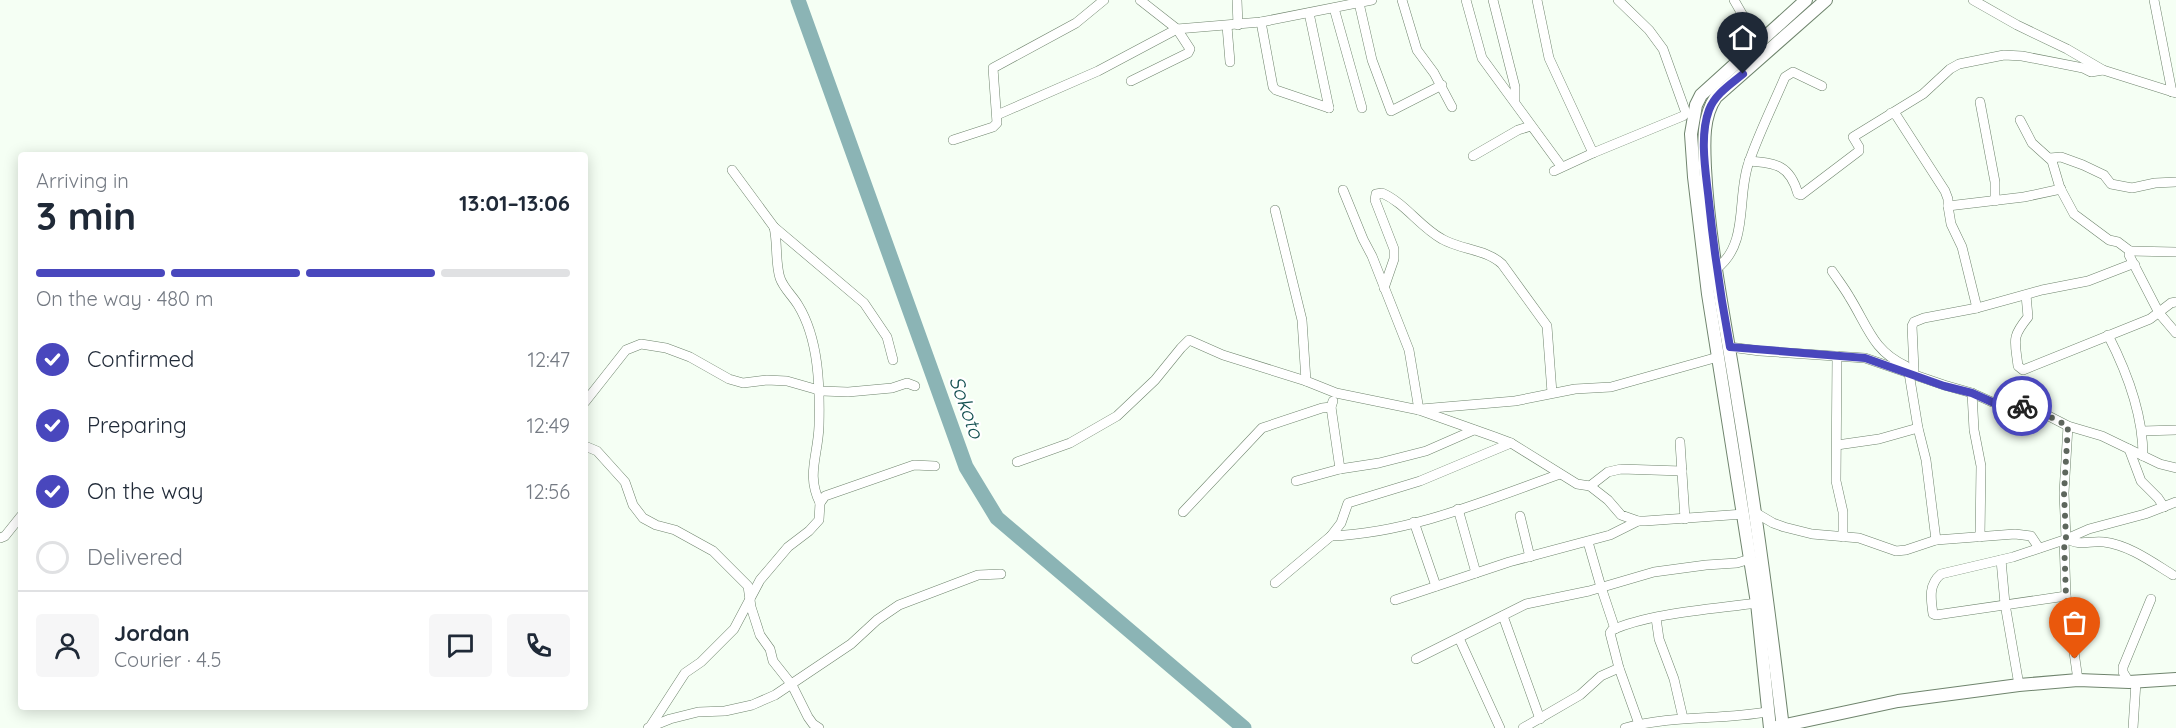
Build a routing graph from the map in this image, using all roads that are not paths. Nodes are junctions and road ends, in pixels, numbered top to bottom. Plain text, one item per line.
1 (1104, 0) edge
2 (1140, 0) edge
3 (1237, 0) edge
4 (1372, 0) edge
5 (1402, 0) edge
6 (1466, 0) edge
7 (1493, 0) edge
8 (1537, 0) edge
9 (1618, 0) edge
10 (1734, 0) edge
11 (1806, 0) edge
12 (1826, 0) edge
13 (1972, 0) edge
14 (2154, 0) edge
15 (1359, 3) junction
16 (1340, 4) edge
17 (1309, 13) junction
18 (1261, 22) junction
19 (1238, 25) junction
20 (1227, 26) junction
21 (1177, 29) junction
22 (1761, 40) junction
23 (1230, 62) dead end
24 (2103, 70) junction
25 (1131, 81) dead end
26 (1442, 85) junction
27 (1822, 86) dead end
28 (2174, 93) edge
29 (1515, 100) junction
30 (1980, 102) dead end
31 (1452, 107) dead end
32 (1362, 108) dead end
33 (1891, 113) junction
34 (997, 115) junction
35 (2020, 120) dead end
36 (1531, 126) junction
37 (953, 140) dead end
38 (1593, 153) junction
39 (1473, 156) dead end
40 (2050, 158) junction
41 (1749, 161) junction
42 (732, 170) dead end
43 (2176, 182) edge
44 (2061, 189) junction
45 (1343, 190) dead end
46 (1995, 201) junction
47 (1948, 206) junction
48 (1275, 210) dead end
49 (774, 227) junction
50 (2130, 252) junction
51 (2176, 252) edge
52 (2135, 265) junction
53 (1716, 269) junction
54 (1832, 271) dead end
55 (1384, 288) junction
56 (1714, 293) junction
57 (2026, 295) junction
58 (2176, 302) edge
59 (1977, 308) junction
60 (1717, 309) junction
61 (2159, 313) junction
62 (2176, 333) edge
63 (2108, 335) junction
64 (1730, 347) junction
65 (1837, 356) junction
66 (1718, 357) junction
67 (893, 360) dead end
68 (1911, 371) junction
69 (1306, 381) junction
70 (915, 386) dead end
71 (818, 390) junction
72 (1336, 393) junction
73 (1552, 393) junction
74 (1972, 393) junction
75 (588, 398) edge
76 (1330, 407) junction
77 (1419, 410) junction
78 (2068, 426) junction
79 (1918, 428) junction
80 (1474, 430) junction
81 (2176, 430) edge
82 (2142, 431) junction
83 (1680, 442) dead end
84 (1511, 443) junction
85 (1837, 445) junction
86 (588, 447) edge
87 (2129, 449) junction
88 (2143, 456) junction
89 (1017, 462) dead end
90 (935, 466) dead end
91 (2176, 468) edge
92 (1340, 469) junction
93 (1682, 471) junction
94 (1560, 474) junction
95 (1296, 481) dead end
96 (1590, 486) junction
97 (820, 503) junction
98 (2170, 504) edge
99 (1458, 509) junction
100 (1183, 512) dead end
101 (2176, 513) edge
102 (1750, 514) junction
103 (1520, 516) dead end
104 (1685, 519) junction
105 (18, 520) edge
106 (1638, 521) junction
107 (1414, 522) junction
108 (1331, 536) junction
109 (1844, 537) junction
110 (1980, 537) junction
111 (0, 538) edge
112 (2065, 539) junction
113 (1936, 540) junction
114 (1588, 542) junction
115 (2039, 548) junction
116 (1530, 557) junction
117 (1750, 560) junction
118 (2001, 560) junction
119 (1476, 573) junction
120 (1001, 574) dead end
121 (2173, 575) dead end
122 (1275, 584) dead end
123 (1436, 586) junction
124 (1600, 587) junction
125 (751, 594) junction
126 (2066, 596) junction
127 (2151, 599) dead end
128 (1395, 600) dead end
129 (1757, 603) junction
130 (2005, 604) junction
131 (1503, 616) junction
132 (1656, 618) junction
133 (1615, 628) junction
134 (1459, 638) junction
135 (1416, 659) dead end
136 (1618, 668) junction
137 (2176, 679) edge
138 (2078, 680) junction
139 (2132, 682) junction
140 (792, 685) junction
141 (2019, 685) junction
142 (1767, 712) junction
143 (1683, 718) junction
144 (1540, 719) junction
145 (1639, 724) junction
146 (649, 728) edge
147 (819, 728) edge
148 (1500, 728) edge
149 (1522, 728) edge
150 (1625, 728) edge
151 (1776, 728) edge
152 (2133, 728) edge

1 - 34 street
2 - 21 street
3 - 19 street
4 - 15 street
5 - 26 street
6 - 29 street
7 - 29 street
8 - 38 street
9 - 38 street
10 - 22 street
11 - 22 street
12 - 53 street
13 - 24 street
14 - 28 street
15 - 16 street
15 - 26 street
16 - 17 street
16 - 32 street
17 - 18 street
17 - 18 street
18 - 19 street
19 - 20 street
20 - 21 street
20 - 23 street
21 - 25 street
21 - 34 street
22 - 56 street
24 - 28 street
24 - 33 street
26 - 31 street
27 - 41 street
29 - 36 street
30 - 46 street
33 - 41 street
33 - 47 street
34 - 37 street
35 - 40 street
36 - 38 street
36 - 39 street
40 - 43 street
40 - 44 street
41 - 53 street
42 - 49 street
44 - 46 street
44 - 50 street
45 - 55 street
46 - 47 street
47 - 59 street
48 - 69 street
49 - 67 street
49 - 71 street
50 - 51 street
50 - 52 street
52 - 57 street
52 - 61 street
53 - 56 street
54 - 68 street
55 - 73 street
55 - 77 street
56 - 60 street
57 - 59 street
57 - 63 street
58 - 61 street
59 - 68 street
60 - 64 street
60 - 66 street
61 - 62 street
61 - 63 street
63 - 82 street
64 - 65 street
64 - 102 street
65 - 68 street
65 - 85 street
66 - 73 street
66 - 102 street
68 - 74 street
68 - 79 street
69 - 72 street
69 - 89 street
70 - 71 street
71 - 75 street
71 - 97 street
72 - 76 street
72 - 77 street
73 - 77 street
74 - 78 street
74 - 110 street
76 - 92 street
76 - 100 street
77 - 80 street
78 - 87 street
78 - 112 street
79 - 85 street
79 - 113 street
80 - 84 street
80 - 92 street
81 - 82 street
82 - 88 street
83 - 93 street
84 - 94 street
84 - 108 street
85 - 109 street
86 - 125 street
87 - 88 street
87 - 98 street
88 - 91 street
90 - 97 street
92 - 95 street
93 - 96 street
93 - 104 street
94 - 96 street
94 - 99 street
96 - 106 street
97 - 125 street
98 - 101 street
98 - 112 street
99 - 107 street
99 - 119 street
102 - 104 street
102 - 109 street
102 - 117 street
102 - 151 street
103 - 116 street
104 - 106 street
105 - 111 street
106 - 114 street
107 - 108 street
107 - 123 street
108 - 122 street
109 - 113 street
110 - 113 street
110 - 115 street
112 - 115 street
112 - 121 street
112 - 126 street
114 - 116 street
114 - 124 street
115 - 118 street
116 - 119 street
117 - 124 street
117 - 129 street
118 - 130 street
118 - 130 street
119 - 123 street
120 - 140 street
123 - 128 street
124 - 131 street
124 - 133 street
125 - 140 street
125 - 146 street
126 - 130 street
126 - 138 street
127 - 139 street
129 - 132 street
129 - 142 street
130 - 141 street
131 - 134 street
131 - 144 street
132 - 133 street
132 - 143 street
133 - 136 street
134 - 135 street
134 - 148 street
136 - 144 street
136 - 145 street
137 - 139 street
138 - 139 street
138 - 141 street
139 - 152 street
140 - 146 street
140 - 147 street
141 - 151 street
142 - 143 street
142 - 151 street
143 - 145 street
144 - 149 street
145 - 150 street

